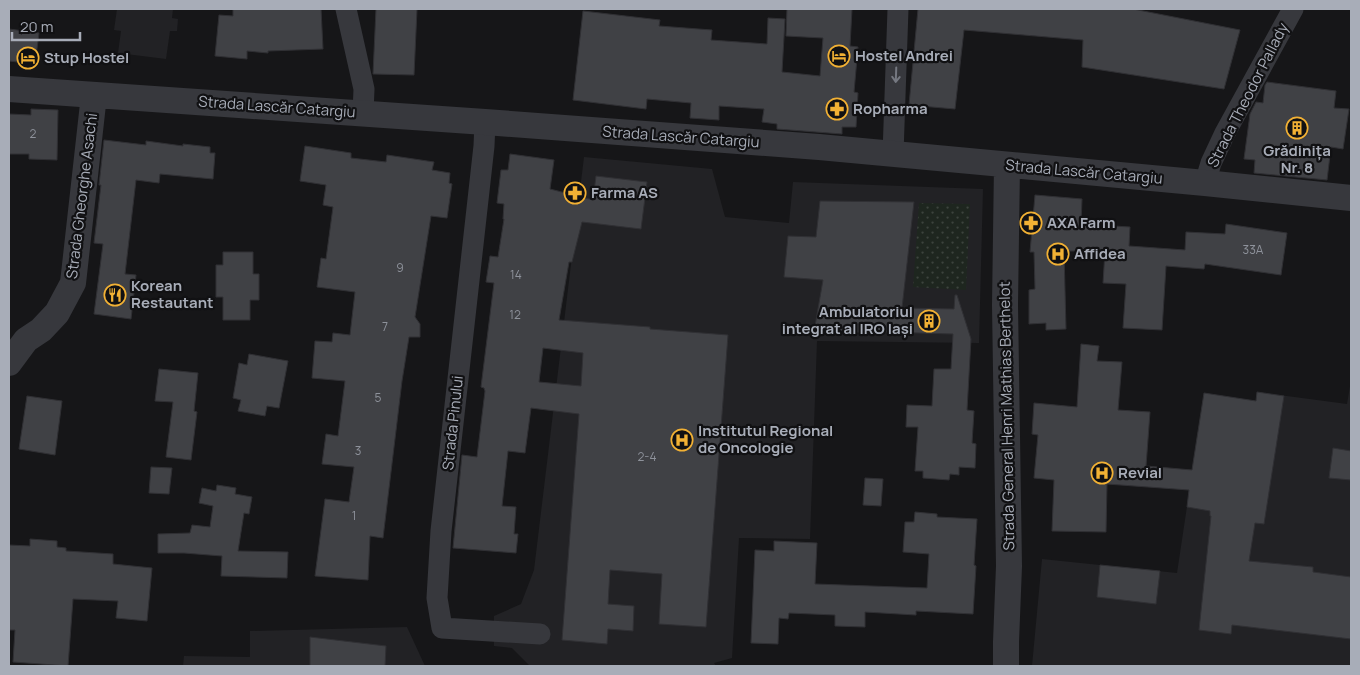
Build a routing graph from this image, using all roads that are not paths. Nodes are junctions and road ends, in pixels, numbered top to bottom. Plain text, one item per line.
1 (346, 9) edge
2 (898, 9) edge
3 (1293, 9) edge
4 (9, 89) edge
5 (94, 95) junction
6 (363, 113) junction
7 (485, 122) junction
8 (893, 154) junction
9 (1007, 165) junction
10 (1205, 183) junction
11 (1351, 198) edge
12 (17, 341) edge
13 (9, 362) edge
14 (540, 634) dead end
15 (1006, 666) edge

1 - 6 street
2 -> 8 street
3 - 10 street, Strada Theodor Pallady
4 - 5 street, Strada Lascăr Catargiu
5 - 6 street, Strada Lascăr Catargiu
5 - 12 street, Strada Gheorghe Asachi
6 - 7 street, Strada Lascăr Catargiu
7 - 8 street, Strada Lascăr Catargiu
7 - 14 street, Strada Pinului
8 - 9 street, Strada Lascăr Catargiu
9 - 10 street, Strada Lascăr Catargiu
9 - 15 street, Strada General Henri Mathias Berthelot
10 - 11 street, Strada Lascăr Catargiu
12 - 13 street, Strada Gheorghe Asachi

